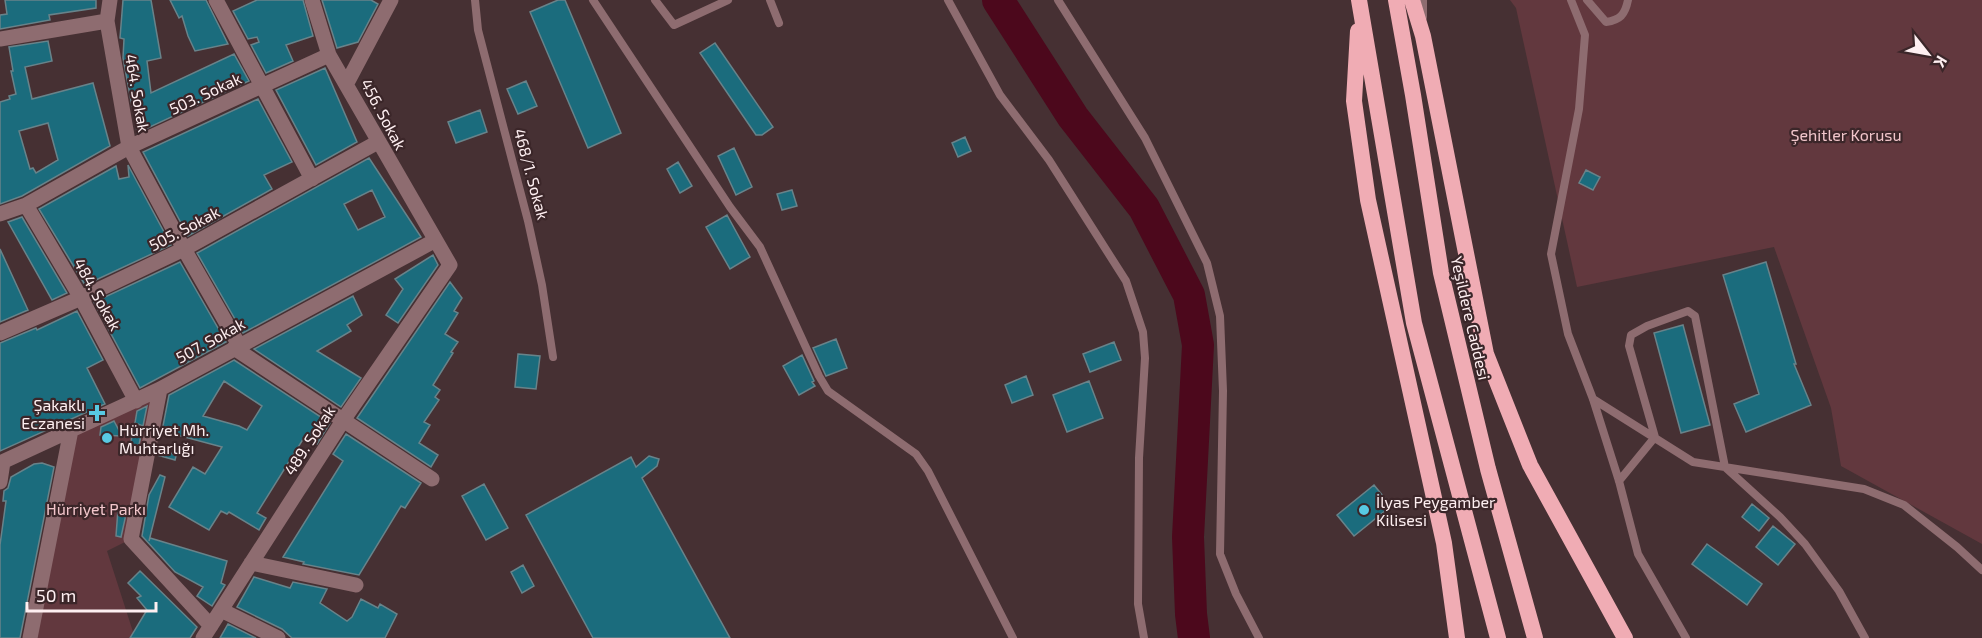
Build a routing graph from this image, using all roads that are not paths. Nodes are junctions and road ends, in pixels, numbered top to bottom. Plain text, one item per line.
1 (110, 0) edge
2 (216, 0) edge
3 (312, 0) edge
4 (391, 0) edge
5 (475, 0) edge
6 (593, 0) edge
7 (655, 0) edge
8 (728, 0) edge
9 (770, 0) edge
10 (948, 0) edge
11 (1058, 0) edge
12 (1395, 0) edge
13 (1412, 0) edge
14 (1423, 0) edge
15 (1571, 0) edge
16 (1587, 0) edge
17 (1628, 0) edge
18 (1360, 2) edge
19 (107, 21) junction
20 (779, 23) dead end
21 (1423, 36) junction
22 (0, 39) edge
23 (329, 55) junction
24 (347, 83) junction
25 (262, 86) junction
26 (378, 142) junction
27 (129, 147) junction
28 (312, 178) junction
29 (27, 206) junction
30 (0, 214) edge
31 (434, 240) junction
32 (184, 249) junction
33 (450, 265) joint
34 (81, 298) junction
35 (0, 333) edge
36 (236, 346) junction
37 (553, 357) dead end
38 (160, 389) junction
39 (1593, 399) junction
40 (136, 401) junction
41 (344, 419) junction
42 (71, 430) junction
43 (1655, 437) junction
44 (1, 463) edge
45 (1725, 467) junction
46 (432, 479) dead end
47 (1619, 481) junction
48 (0, 482) edge
49 (251, 563) junction
50 (1982, 570) edge
51 (356, 585) dead end
52 (221, 610) junction
53 (207, 632) edge
54 (30, 638) edge
55 (278, 638) edge
56 (1012, 638) edge
57 (1144, 638) edge
58 (1258, 638) edge
59 (1457, 638) edge
60 (1498, 638) edge
61 (1535, 638) edge
62 (1625, 638) edge
63 (1686, 638) edge
64 (1865, 638) edge

1 - 19 street, 464. Sokak
2 - 25 street
3 - 23 street, 456. Sokak
4 - 24 street
5 - 37 lane, 468/1. Sokak
6 - 56 lane
7 - 8 lane
9 - 20 lane
10 - 57 lane
11 - 58 lane
12 - 61 highway, Yeşildere Caddesi
13 - 21 highway
14 - 21 lane
15 - 39 lane
16 - 17 lane
18 - 59 highway
18 - 60 highway
19 - 22 street
19 - 27 street, 464. Sokak
21 - 62 highway
23 - 24 street, 456. Sokak
23 - 25 street, 503. Sokak
24 - 26 street, 456. Sokak
25 - 27 street, 503. Sokak
25 - 28 street
26 - 28 street, 505. Sokak
26 - 31 street, 456. Sokak
27 - 29 street, 503. Sokak
27 - 32 street, 464. Sokak
28 - 32 street, 505. Sokak
29 - 30 street, 503. Sokak
29 - 34 street, 484. Sokak
31 - 33 street, 456. Sokak
31 - 36 street, 507. Sokak
32 - 34 street, 505. Sokak
32 - 36 street, 464. Sokak
33 - 41 street, 489. Sokak
34 - 35 street, 505. Sokak
34 - 40 street, 484. Sokak
36 - 38 street, 507. Sokak
36 - 41 street
38 - 40 street, 507. Sokak
38 - 53 street
39 - 43 lane
39 - 47 lane
40 - 42 street, 507. Sokak
41 - 46 street
41 - 49 street, 489. Sokak
42 - 44 street, 507. Sokak
42 - 54 street
43 - 45 lane
43 - 45 lane
43 - 47 lane
44 - 48 street
45 - 50 lane
45 - 64 lane
47 - 63 lane
49 - 51 street
49 - 52 street, 489. Sokak
52 - 53 street, 489. Sokak
52 - 55 street

